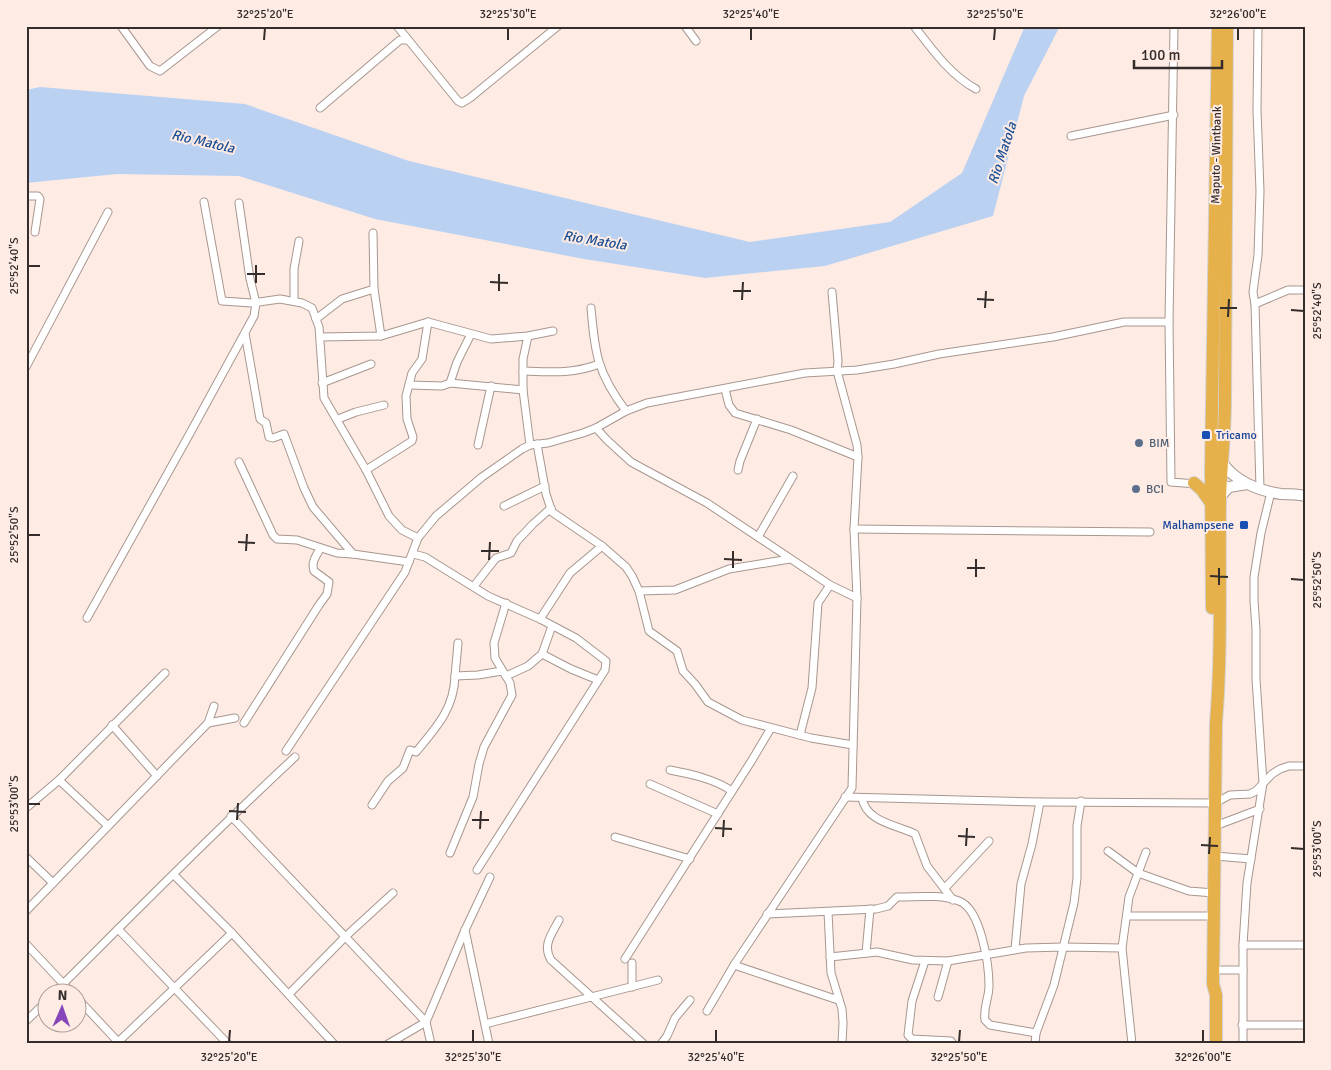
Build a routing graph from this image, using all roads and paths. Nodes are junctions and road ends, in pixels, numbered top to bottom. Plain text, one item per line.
1 (121, 26) edge
2 (218, 26) edge
3 (397, 26) edge
4 (558, 26) edge
5 (685, 26) edge
6 (914, 26) edge
7 (1174, 26) edge
8 (1218, 26) edge
9 (1227, 26) edge
10 (1258, 26) edge
11 (407, 40) junction
12 (696, 41) dead end
13 (976, 89) dead end
14 (320, 108) dead end
15 (1174, 115) junction
16 (1071, 136) dead end
17 (26, 196) edge
18 (204, 202) dead end
19 (238, 202) dead end
20 (108, 212) dead end
21 (35, 232) dead end
22 (373, 233) dead end
23 (299, 241) dead end
24 (1220, 283) junction
25 (374, 289) junction
26 (1305, 290) edge
27 (832, 292) dead end
28 (294, 300) junction
29 (256, 303) junction
30 (1255, 304) junction
31 (591, 308) dead end
32 (316, 319) junction
33 (428, 322) junction
34 (1170, 322) junction
35 (553, 331) dead end
36 (245, 332) junction
37 (471, 334) junction
38 (381, 336) junction
39 (528, 336) junction
40 (320, 337) junction
41 (371, 364) dead end
42 (599, 364) junction
43 (26, 367) edge
44 (523, 371) junction
45 (837, 371) junction
46 (322, 383) junction
47 (450, 383) junction
48 (408, 385) junction
49 (491, 386) junction
50 (725, 389) junction
51 (523, 390) junction
52 (384, 405) dead end
53 (626, 411) junction
54 (338, 419) junction
55 (757, 419) junction
56 (596, 428) junction
57 (534, 444) junction
58 (478, 445) dead end
59 (858, 457) junction
60 (239, 462) dead end
61 (1217, 465) junction
62 (366, 470) junction
63 (738, 470) dead end
64 (793, 476) dead end
65 (1192, 484) junction
66 (1248, 484) junction
67 (545, 486) junction
68 (1260, 489) junction
69 (1216, 492) junction
70 (1271, 492) junction
71 (1305, 496) edge
72 (504, 506) dead end
73 (551, 508) junction
74 (854, 529) junction
75 (1150, 532) dead end
76 (758, 537) junction
77 (418, 538) junction
78 (602, 546) junction
79 (320, 549) junction
80 (353, 554) junction
81 (413, 554) junction
82 (790, 559) junction
83 (408, 562) junction
84 (830, 585) junction
85 (474, 586) junction
86 (639, 591) junction
87 (857, 598) junction
88 (506, 603) junction
89 (87, 618) dead end
90 (540, 619) junction
91 (552, 626) junction
92 (458, 643) dead end
93 (542, 654) junction
94 (165, 673) dead end
95 (504, 674) junction
96 (455, 676) junction
97 (598, 680) junction
98 (214, 706) dead end
99 (235, 718) dead end
100 (208, 723) junction
101 (244, 723) dead end
102 (112, 725) junction
103 (771, 728) junction
104 (800, 735) junction
105 (853, 745) junction
106 (286, 751) dead end
107 (296, 757) dead end
108 (1305, 766) edge
109 (670, 770) dead end
110 (157, 776) junction
111 (59, 780) junction
112 (1263, 783) junction
113 (650, 784) dead end
114 (732, 791) junction
115 (845, 797) junction
116 (862, 798) junction
117 (1040, 802) junction
118 (1081, 802) junction
119 (1215, 803) junction
120 (372, 805) dead end
121 (26, 808) edge
122 (1260, 809) junction
123 (718, 814) junction
124 (231, 816) junction
125 (108, 826) junction
126 (1215, 826) junction
127 (615, 837) dead end
128 (989, 841) dead end
129 (1108, 851) dead end
130 (1146, 852) dead end
131 (450, 853) dead end
132 (1215, 856) junction
133 (26, 857) edge
134 (690, 859) junction
135 (1251, 860) junction
136 (477, 870) dead end
137 (1138, 873) junction
138 (174, 875) junction
139 (490, 877) dead end
140 (53, 883) junction
141 (944, 888) junction
142 (393, 893) dead end
143 (1214, 893) junction
144 (953, 900) junction
145 (870, 909) junction
146 (26, 911) edge
147 (828, 912) junction
148 (767, 914) junction
149 (1126, 916) junction
150 (1214, 916) junction
151 (560, 920) dead end
152 (118, 929) junction
153 (465, 930) junction
154 (232, 933) junction
155 (345, 937) junction
156 (26, 944) edge
157 (1243, 945) junction
158 (1305, 945) edge
159 (1063, 947) junction
160 (1122, 948) junction
161 (1016, 949) junction
162 (866, 953) junction
163 (985, 955) junction
164 (830, 957) junction
165 (925, 961) junction
166 (948, 961) junction
167 (734, 965) junction
168 (1214, 970) junction
169 (1243, 970) junction
170 (658, 980) dead end
171 (61, 982) edge
172 (65, 982) edge
173 (1214, 984) junction
174 (174, 987) junction
175 (632, 987) junction
176 (288, 994) junction
177 (938, 996) dead end
178 (593, 997) junction
179 (690, 1000) dead end
180 (838, 1000) junction
181 (38, 1010) edge
182 (88, 1010) edge
183 (707, 1011) dead end
184 (26, 1021) edge
185 (426, 1022) junction
186 (485, 1024) junction
187 (1242, 1025) junction
188 (1305, 1025) edge
189 (1036, 1033) junction
190 (118, 1043) edge
191 (228, 1044) edge
192 (334, 1044) edge
193 (388, 1044) edge
194 (431, 1044) edge
195 (489, 1044) edge
196 (644, 1044) edge
197 (661, 1044) edge
198 (842, 1044) edge
199 (953, 1044) edge
200 (1035, 1044) edge
201 (1132, 1044) edge
202 (1209, 1044) edge
203 (1216, 1044) edge
204 (1243, 1044) edge

1 - 2 street
3 - 11 street
4 - 11 street
5 - 12 street
6 - 13 street
7 - 15 street
8 - 24 highway, Maputo - Wintbank
9 - 24 highway, Maputo - Wintbank
10 - 30 street
11 - 14 street
15 - 16 street
15 - 34 street
17 - 21 street
18 - 29 street
19 - 29 street
20 - 43 street
22 - 25 street
23 - 28 street
24 - 61 highway
25 - 32 street
25 - 38 street
26 - 30 street
27 - 45 street
28 - 29 street
28 - 32 street
29 - 36 street
30 - 68 street
31 - 42 street
32 - 40 street
33 - 37 street
33 - 38 street
33 - 48 street
34 - 45 street
34 - 65 street
35 - 39 street
36 - 80 street
36 - 89 street
37 - 39 street
37 - 47 street
38 - 40 street
39 - 44 street
40 - 46 street
41 - 46 street
42 - 44 street
42 - 53 street
44 - 51 street
45 - 50 street
45 - 59 street
46 - 54 street
47 - 48 street
47 - 49 street
48 - 62 street
49 - 51 street
49 - 58 street
50 - 53 street
50 - 55 street
51 - 57 street
52 - 54 street
53 - 56 street
54 - 62 street
55 - 59 street
55 - 63 street
56 - 57 street
56 - 76 street
57 - 67 street
57 - 77 street
59 - 74 street
60 - 79 street
61 - 65 highway
61 - 66 street
61 - 69 highway
62 - 77 street
64 - 76 street
65 - 69 street
65 - 69 highway
66 - 68 street
66 - 69 street
67 - 72 street
67 - 73 street
68 - 70 street
69 - 119 highway
70 - 71 street
70 - 112 street
73 - 78 street
73 - 85 street
74 - 75 street
74 - 87 street
76 - 82 street
77 - 81 street
78 - 86 street
78 - 90 street
79 - 80 street
79 - 101 street
80 - 83 street
81 - 83 street
81 - 85 street
82 - 84 street
82 - 86 street
83 - 106 street
84 - 87 street
84 - 104 street
85 - 88 street
86 - 103 street
87 - 105 street
88 - 90 street
88 - 95 street
90 - 91 street
91 - 93 street
91 - 97 street
92 - 96 street
93 - 95 street
93 - 97 street
94 - 102 street
95 - 96 street
95 - 131 street
96 - 120 street
97 - 136 street
98 - 100 street
99 - 100 street
100 - 110 street
102 - 110 street
102 - 111 street
103 - 104 street
103 - 114 street
104 - 105 street
105 - 115 street
107 - 124 street
108 - 112 street
109 - 114 street
110 - 125 street
111 - 121 street
111 - 125 street
112 - 119 street
112 - 122 street
113 - 123 street
114 - 123 street
115 - 116 street
115 - 148 street
116 - 117 street
116 - 141 street
117 - 118 street
117 - 161 street
118 - 119 street
118 - 159 street
119 - 126 highway
122 - 126 street
122 - 135 street
123 - 134 street
124 - 138 street
124 - 155 street
125 - 140 street
126 - 132 highway
127 - 134 street
128 - 141 street
129 - 137 street
130 - 137 street
132 - 135 street
132 - 143 highway
133 - 140 street
134 - 175 street
135 - 157 street
137 - 143 street
137 - 149 street
138 - 152 street
138 - 154 street
139 - 153 street
140 - 146 street
141 - 144 street
142 - 155 street
143 - 150 highway
144 - 145 street
144 - 163 street
145 - 147 street
145 - 162 street
147 - 148 street
147 - 164 street
148 - 167 street
149 - 150 street
149 - 160 street
150 - 168 highway
151 - 178 street
152 - 172 street
152 - 174 street
153 - 185 street
153 - 186 street
154 - 174 street
154 - 176 street
155 - 176 street
155 - 185 street
156 - 171 street
157 - 158 street
157 - 169 street
159 - 160 street
159 - 161 street
159 - 189 street
160 - 201 street
161 - 163 street
162 - 164 street
162 - 165 street
163 - 166 street
163 - 189 street
164 - 180 street
165 - 166 street
165 - 199 street
166 - 177 street
167 - 180 street
167 - 183 street
168 - 169 street
168 - 173 highway
169 - 187 street
170 - 175 street
173 - 202 highway
173 - 203 highway
174 - 190 street
174 - 191 street
175 - 178 street
176 - 192 street
178 - 186 street
178 - 196 street
179 - 197 street
180 - 198 street
181 - 184 street
182 - 190 street
185 - 193 street
185 - 194 street
186 - 195 street
187 - 188 street
187 - 204 street
189 - 200 street

